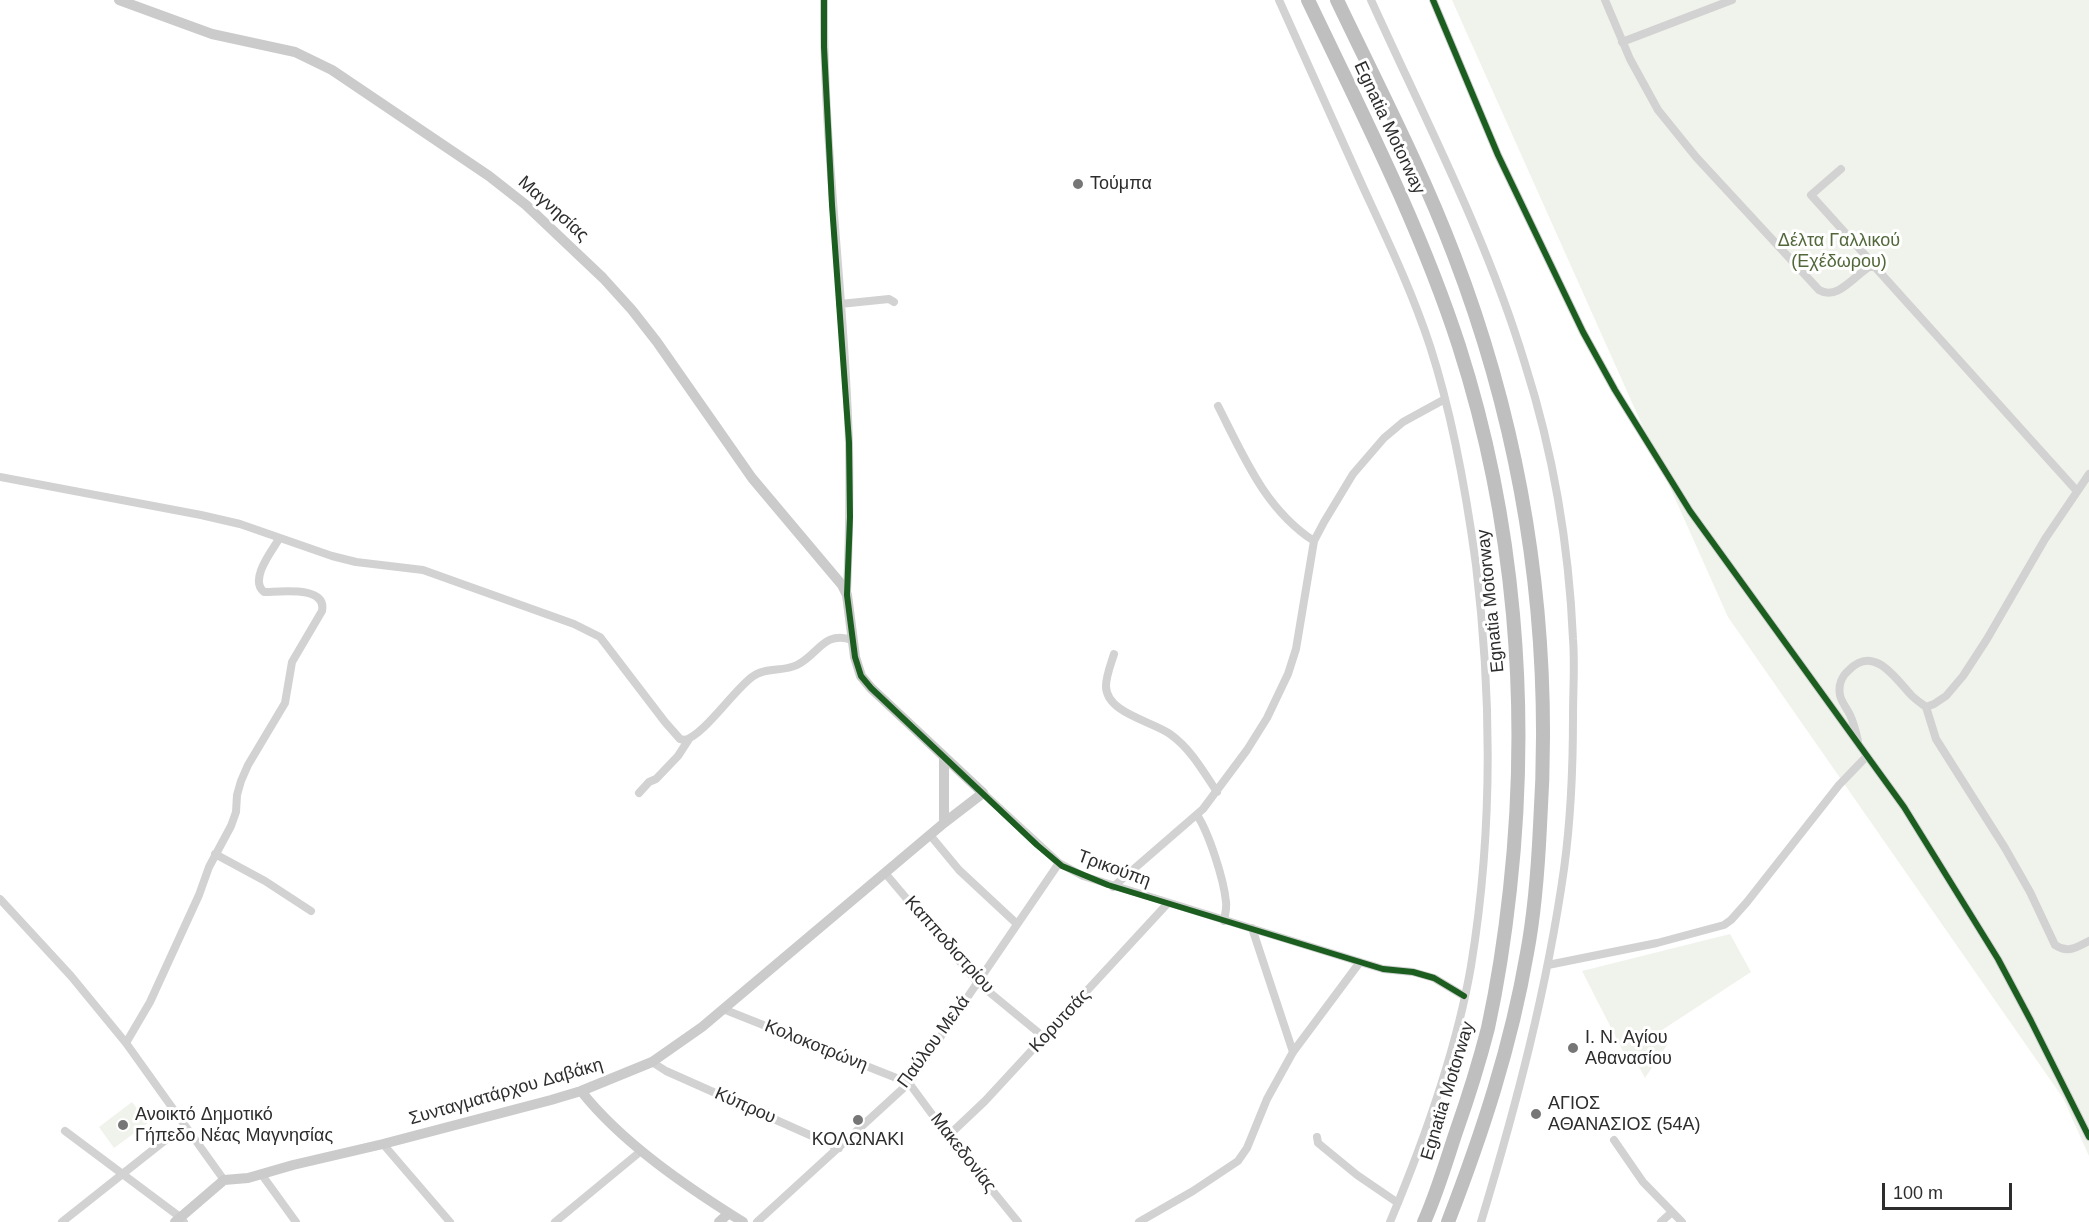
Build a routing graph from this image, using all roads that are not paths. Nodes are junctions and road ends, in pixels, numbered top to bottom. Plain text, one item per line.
1 (119, 0) edge
2 (824, 0) edge
3 (1279, 0) edge
4 (1308, 0) edge
5 (1337, 0) edge
6 (1371, 0) edge
7 (1433, 0) edge
8 (1605, 0) edge
9 (1732, 0) edge
10 (1623, 42) junction
11 (1841, 169) dead end
12 (1872, 266) junction
13 (894, 302) dead end
14 (840, 304) junction
15 (1445, 399) junction
16 (1218, 406) dead end
17 (2089, 474) edge
18 (0, 477) edge
19 (2076, 490) junction
20 (279, 539) junction
21 (1314, 541) junction
22 (847, 595) junction
23 (852, 640) junction
24 (1114, 654) dead end
25 (1926, 707) junction
26 (690, 739) junction
27 (1860, 747) junction
28 (1866, 757) junction
29 (944, 758) junction
30 (1217, 792) junction
31 (639, 793) dead end
32 (983, 793) junction
33 (1197, 815) junction
34 (944, 823) junction
35 (930, 835) junction
36 (215, 854) junction
37 (1059, 863) junction
38 (885, 873) junction
39 (1113, 887) junction
40 (0, 900) edge
41 (1168, 903) junction
42 (312, 911) dead end
43 (1224, 921) junction
44 (1017, 924) junction
45 (1252, 928) junction
46 (2089, 941) edge
47 (1360, 962) junction
48 (1548, 965) junction
49 (977, 981) junction
50 (1464, 996) junction
51 (723, 1009) junction
52 (1045, 1038) junction
53 (126, 1043) junction
54 (1293, 1052) junction
55 (652, 1062) junction
56 (909, 1083) junction
57 (581, 1091) junction
58 (65, 1131) dead end
59 (173, 1134) dead end
60 (948, 1136) junction
61 (1317, 1137) dead end
62 (2089, 1137) edge
63 (1614, 1140) dead end
64 (383, 1144) junction
65 (839, 1148) junction
66 (641, 1151) junction
67 (122, 1173) junction
68 (262, 1175) junction
69 (224, 1180) junction
70 (1398, 1203) junction
71 (1672, 1212) junction
72 (729, 1213) junction
73 (180, 1220) edge
74 (292, 1221) edge
75 (62, 1222) edge
76 (450, 1222) edge
77 (557, 1222) edge
78 (719, 1222) edge
79 (743, 1222) edge
80 (756, 1222) edge
81 (1018, 1222) edge
82 (1139, 1222) edge
83 (1390, 1222) edge
84 (1424, 1222) edge
85 (1448, 1222) edge
86 (1481, 1222) edge
87 (1661, 1222) edge
88 (1682, 1222) edge

1 - 22 street, Μαγνησίας
2 - 14 street
3 - 15 street
4 - 84 highway, Egnatia Motorway
5 - 85 highway, Egnatia Motorway
6 - 48 street
7 - 27 street
8 - 10 street
9 - 10 street
10 - 12 street
11 - 12 street
12 - 19 street
13 - 14 street
14 - 22 street
15 - 21 street
15 - 50 street
16 - 21 street
17 - 19 street
18 - 20 street
19 - 25 street
20 - 26 street
20 - 36 street
21 - 30 street
22 - 23 street, Τρικούπη
23 - 26 street
23 - 29 street, Τρικούπη
24 - 30 street
25 - 27 street
25 - 46 street
26 - 31 street
27 - 28 street
28 - 48 street
28 - 62 street
29 - 32 street, Τρικούπη
29 - 34 street
30 - 33 street
32 - 34 street, Συνταγματάρχου Δαβάκη
32 - 37 street, Τρικούπη
33 - 39 street
33 - 43 street
34 - 35 street, Συνταγματάρχου Δαβάκη
35 - 38 street, Συνταγματάρχου Δαβάκη
35 - 44 street
36 - 42 street
36 - 53 street
37 - 39 street, Τρικούπη
37 - 44 street, Παύλου Μελά
38 - 49 street, Καπποδιστρίου
38 - 51 street, Συνταγματάρχου Δαβάκη
39 - 41 street, Τρικούπη
40 - 53 street
41 - 43 street, Τρικούπη
41 - 52 street, Κορυτσάς
43 - 45 street, Τρικούπη
44 - 49 street, Παύλου Μελά
45 - 47 street, Τρικούπη
45 - 54 street
47 - 50 street, Τρικούπη
47 - 54 street
48 - 86 street
49 - 52 street, Καπποδιστρίου
49 - 56 street, Παύλου Μελά
50 - 70 street
51 - 55 street, Συνταγματάρχου Δαβάκη
51 - 56 street, Κολοκοτρώνη
52 - 60 street, Κορυτσάς
53 - 69 street
54 - 82 street
55 - 57 street, Συνταγματάρχου Δαβάκη
55 - 65 street, Κύπρου
56 - 60 street, Μακεδονίας
56 - 65 street, Παύλου Μελά
57 - 64 street, Συνταγματάρχου Δαβάκη
57 - 66 street
58 - 67 street
59 - 67 street
60 - 81 street, Μακεδονίας
61 - 70 street
63 - 71 street
64 - 68 street, Συνταγματάρχου Δαβάκη
64 - 76 street
65 - 80 street, Παύλου Μελά
66 - 72 street
66 - 77 street
67 - 73 street
67 - 75 street
68 - 69 street, Συνταγματάρχου Δαβάκη
68 - 74 street
69 - 73 street
70 - 83 street
71 - 87 street
71 - 88 street
72 - 78 street
72 - 79 street

